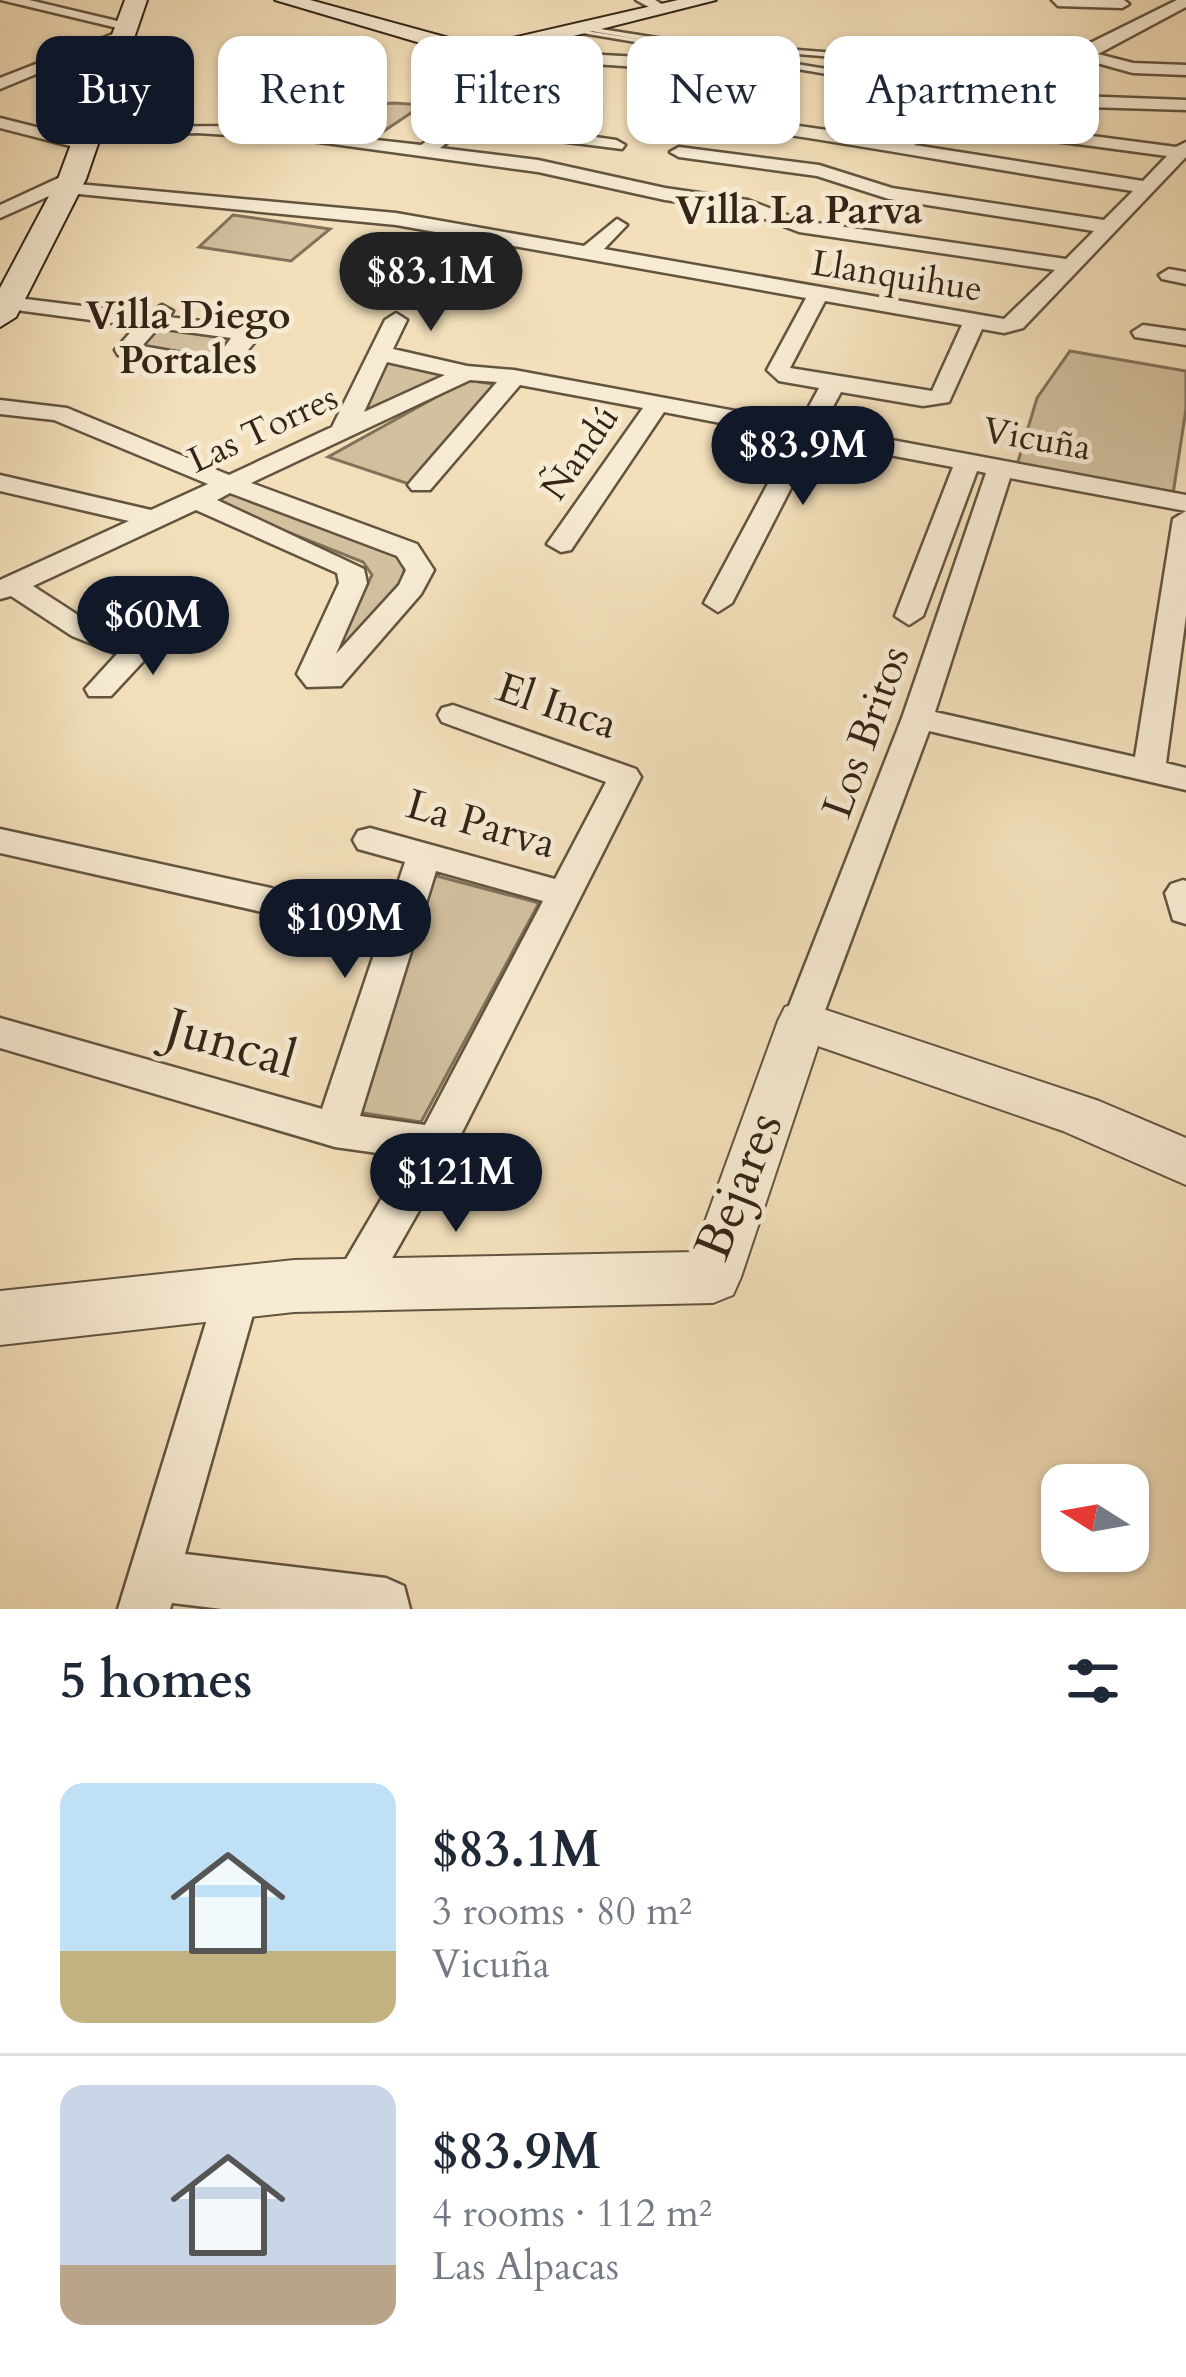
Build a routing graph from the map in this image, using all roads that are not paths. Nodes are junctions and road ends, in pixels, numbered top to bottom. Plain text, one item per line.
1 (8, 0) edge
2 (288, 0) edge
3 (705, 0) edge
4 (1058, 2) edge
5 (1121, 2) edge
6 (653, 4) edge
7 (1094, 4) junction
8 (1184, 7) edge
9 (1154, 16) junction
10 (128, 20) edge
11 (1062, 20) dead end
12 (579, 30) junction
13 (420, 36) edge
14 (551, 36) edge
15 (1099, 50) edge
16 (1099, 51) edge
17 (1099, 60) edge
18 (1184, 69) edge
19 (0, 84) edge
20 (1099, 102) edge
21 (1186, 105) edge
22 (823, 111) dead end
23 (0, 123) edge
24 (36, 129) edge
25 (800, 131) edge
26 (810, 132) junction
27 (603, 143) edge
28 (87, 144) edge
29 (381, 144) edge
30 (433, 144) edge
31 (562, 144) edge
32 (686, 144) edge
33 (616, 145) dead end
34 (899, 146) junction
35 (427, 149) junction
36 (1184, 150) edge
37 (679, 152) junction
38 (538, 166) junction
39 (229, 176) dead end
40 (68, 183) junction
41 (649, 187) junction
42 (1147, 187) junction
43 (207, 202) junction
44 (482, 211) dead end
45 (0, 212) edge
46 (617, 225) dead end
47 (1108, 227) junction
48 (458, 231) junction
49 (587, 255) junction
50 (1070, 266) junction
51 (817, 297) junction
52 (5, 303) edge
53 (159, 314) junction
54 (396, 320) dead end
55 (974, 323) junction
56 (1143, 332) dead end
57 (1186, 338) edge
58 (380, 353) junction
59 (467, 374) junction
60 (514, 377) junction
61 (833, 384) junction
62 (658, 404) junction
63 (0, 406) edge
64 (342, 432) junction
65 (808, 432) junction
66 (967, 463) junction
67 (1000, 469) junction
68 (0, 483) edge
69 (232, 485) junction
70 (421, 485) dead end
71 (196, 500) junction
72 (1186, 503) edge
73 (154, 519) junction
74 (1186, 519) edge
75 (561, 544) dead end
76 (10, 594) edge
77 (718, 603) dead end
78 (909, 616) dead end
79 (164, 624) dead end
80 (134, 650) junction
81 (100, 689) dead end
82 (453, 715) dead end
83 (918, 718) junction
84 (1149, 770) junction
85 (1186, 779) edge
86 (370, 840) dead end
87 (0, 841) edge
88 (424, 855) junction
89 (566, 895) junction
90 (271, 901) dead end
91 (802, 1021) junction
92 (0, 1034) edge
93 (335, 1130) junction
94 (436, 1144) junction
95 (1186, 1162) edge
96 (354, 1282) junction
97 (238, 1290) junction
98 (0, 1318) edge
99 (149, 1592) edge
100 (386, 1604) dead end

1 - 10 street
2 - 13 main road
3 - 6 main road
4 - 7 street
5 - 7 street
5 - 9 street
6 - 12 main road
7 - 11 street
8 - 9 street
8 - 16 street
9 - 15 street
10 - 19 street
12 - 12 lane
12 - 14 main road
17 - 18 street
20 - 21 street
22 - 26 street
23 - 24 street
25 - 26 street
26 - 34 street
27 - 33 street
28 - 40 main road
29 - 35 street
30 - 35 street
31 - 38 street
32 - 37 street
34 - 36 street
34 - 42 street
35 - 38 street
36 - 42 street
37 - 41 street
37 - 47 street
38 - 41 street
39 - 43 street
40 - 43 street, Llanquihue
40 - 45 street
40 - 52 main road
41 - 50 street
42 - 47 street
43 - 48 street, Llanquihue
44 - 48 street
46 - 49 street
47 - 50 street
48 - 49 street, Llanquihue
49 - 51 street, Llanquihue
50 - 55 street, Llanquihue
51 - 55 street, Llanquihue
51 - 61 street
52 - 53 street
53 - 53 street
54 - 58 street
55 - 61 street
56 - 57 street
58 - 59 street, Vicuña
58 - 64 street
59 - 60 street, Vicuña
59 - 64 street, Las Torres
60 - 62 street, Vicuña
60 - 70 street
61 - 65 street
62 - 65 street, Vicuña
62 - 75 street, Ñandú
63 - 69 street
64 - 69 street, Las Torres
65 - 66 street, Vicuña
65 - 77 street
66 - 67 street, Vicuña
66 - 78 street
67 - 72 street, Vicuña
67 - 83 street, Los Britos
68 - 73 street
69 - 71 street, Las Torres
69 - 71 street
71 - 73 street, Las Torres
73 - 76 street, Las Torres
74 - 84 street
76 - 80 street
79 - 80 street
80 - 81 street
82 - 89 street, El Inca
83 - 84 street
83 - 91 street, Los Britos
84 - 85 street
86 - 88 street, La Parva
87 - 90 street
88 - 89 street, La Parva
88 - 93 street
89 - 94 street
91 - 95 street
91 - 96 street, Bejares
92 - 93 street, Juncal
93 - 94 street, Juncal
94 - 96 street
96 - 97 street, Bejares
97 - 98 street, Bejares
97 - 99 street
99 - 100 street

